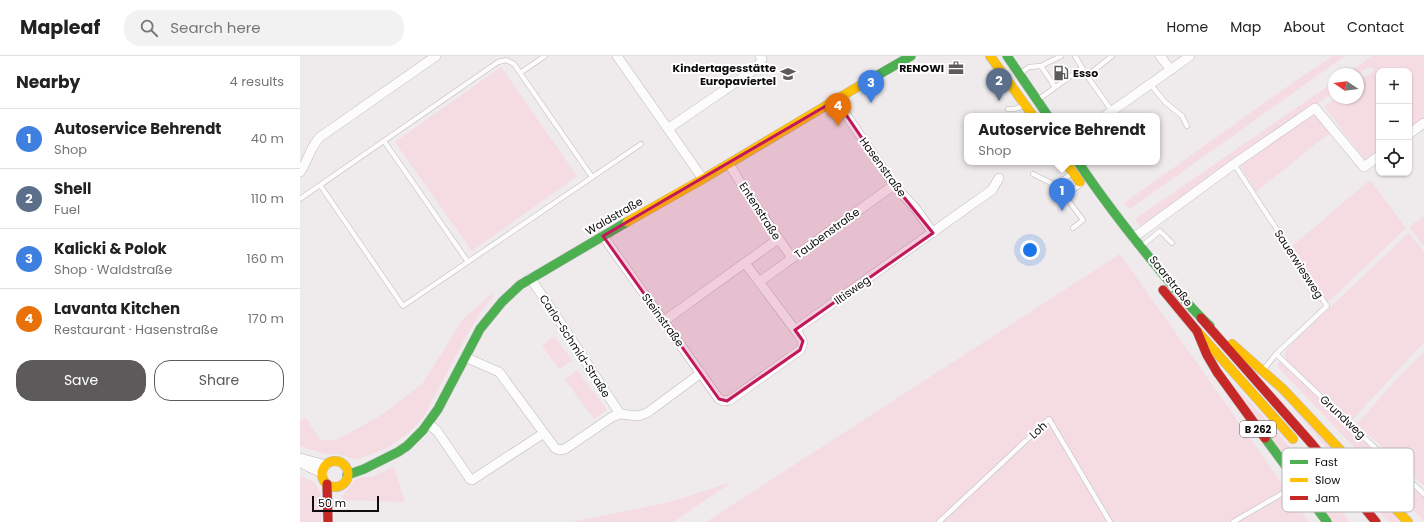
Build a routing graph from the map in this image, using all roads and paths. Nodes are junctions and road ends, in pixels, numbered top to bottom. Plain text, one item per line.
1 (436, 56) edge
2 (544, 56) edge
3 (617, 56) edge
4 (911, 56) edge
5 (990, 56) edge
6 (1007, 56) edge
7 (1061, 56) edge
8 (1075, 56) edge
9 (1112, 56) edge
10 (1160, 56) edge
11 (1190, 56) edge
12 (761, 57) edge
13 (1040, 66) junction
14 (1082, 68) junction
15 (1171, 70) junction
16 (520, 73) junction
17 (1002, 73) junction
18 (1019, 74) junction
19 (1087, 76) junction
20 (993, 85) dead end
21 (1151, 85) junction
22 (1055, 87) junction
23 (836, 100) junction
24 (1037, 100) junction
25 (1025, 106) junction
26 (1008, 109) dead end
27 (1031, 113) edge
28 (1046, 113) edge
29 (1107, 113) edge
30 (1109, 113) edge
31 (1424, 123) edge
32 (1187, 126) dead end
33 (669, 128) junction
34 (1412, 132) edge
35 (384, 141) junction
36 (641, 144) dead end
37 (1376, 158) edge
38 (729, 164) junction
39 (1234, 164) junction
40 (1067, 165) edge
41 (1080, 165) edge
42 (300, 172) edge
43 (1073, 173) junction
44 (1033, 174) dead end
45 (592, 177) junction
46 (999, 178) dead end
47 (704, 179) junction
48 (320, 185) junction
49 (894, 185) junction
50 (1083, 187) joint
51 (300, 199) edge
52 (1073, 228) dead end
53 (933, 233) junction
54 (603, 236) junction
55 (1133, 238) junction
56 (778, 239) junction
57 (1172, 243) dead end
58 (1140, 248) junction
59 (792, 258) junction
60 (468, 262) junction
61 (745, 263) junction
62 (530, 278) junction
63 (1155, 281) dead end
64 (760, 282) junction
65 (1201, 318) junction
66 (664, 321) junction
67 (795, 330) junction
68 (1197, 331) junction
69 (1276, 354) junction
70 (465, 357) junction
71 (1262, 370) junction
72 (701, 373) junction
73 (620, 414) junction
74 (429, 424) junction
75 (544, 433) junction
76 (1297, 444) dead end
77 (1315, 448) edge
78 (1338, 448) edge
79 (1375, 448) edge
80 (386, 457) junction
81 (300, 458) edge
82 (300, 462) edge
83 (1282, 462) edge
84 (344, 466) junction
85 (324, 469) junction
86 (348, 475) junction
87 (327, 484) junction
88 (1414, 485) edge
89 (338, 486) junction
90 (1282, 493) edge
91 (1424, 494) edge
92 (1319, 512) edge
93 (1368, 512) edge
94 (1399, 512) edge
95 (328, 522) edge
96 (939, 522) edge
97 (1110, 522) edge
98 (1232, 522) edge
99 (1327, 522) edge
100 (1376, 522) edge
101 (1408, 522) edge

1 - 42 street
2 - 16 lane
3 - 33 street
4 - 23 main road, Waldstraße
5 - 17 main road
6 - 18 main road
7 - 13 lane
8 - 14 lane
9 - 19 lane
10 - 15 street
11 - 15 street
12 - 33 street
13 - 18 lane
13 - 22 lane
14 - 19 lane
14 - 22 lane
15 - 21 street
16 - 35 lane
16 - 45 lane
17 - 20 lane
17 - 25 main road
18 - 24 main road
19 - 29 lane
21 - 30 street
21 - 32 lane
22 - 24 lane
23 - 38 main road, Waldstraße
23 - 49 street, Hasenstraße
24 - 28 main road
25 - 26 lane
25 - 27 main road
31 - 34 street
33 - 47 street
35 - 48 lane
35 - 60 lane
36 - 45 lane
37 - 39 street
38 - 47 main road, Waldstraße
38 - 56 street, Entenstraße
39 - 55 street
39 - 69 lane, Sauerwiesweg
40 - 43 main road
41 - 55 main road, B 262
43 - 44 lane
43 - 50 main road
45 - 60 lane
46 - 53 street, Iltisweg
47 - 54 main road, Waldstraße
48 - 51 lane
48 - 60 lane
49 - 53 street, Hasenstraße
49 - 59 street, Taubenstraße
50 - 52 lane
53 - 67 street, Iltisweg
54 - 62 main road, Waldstraße
54 - 66 street, Steinstraße
55 - 58 main road, Saarstraße / B 262
56 - 59 street, Entenstraße
56 - 61 street
57 - 58 lane
58 - 65 main road, Saarstraße / B 262
59 - 64 street, Taubenstraße
61 - 64 street
61 - 66 street
62 - 70 main road, Waldstraße
62 - 73 street, Carlo-Schmid-Straße
63 - 68 main road, Saarstraße / B 262
64 - 67 street
65 - 71 main road, B 262
65 - 77 main road, B 262
66 - 72 street, Steinstraße
67 - 72 street, Steinstraße
68 - 76 main road, B 262
68 - 83 main road, B 262
69 - 71 lane
69 - 79 lane, Grundweg
70 - 74 main road, Waldstraße
70 - 75 street
71 - 78 main road, B 262
72 - 73 street
73 - 75 street
74 - 75 street
74 - 80 main road, Waldstraße
80 - 84 main road, Waldstraße
80 - 86 main road, Waldstraße
81 - 85 street
82 - 85 street
84 - 85 main road
84 - 86 main road
85 - 87 main road
86 - 89 main road
87 - 89 main road
87 - 95 main road
88 - 91 lane, Grundweg
89 - 95 main road
90 - 98 lane
92 - 99 main road, B 262
93 - 100 main road, B 262
94 - 101 main road, B 262
96 - 97 lane, Loh

